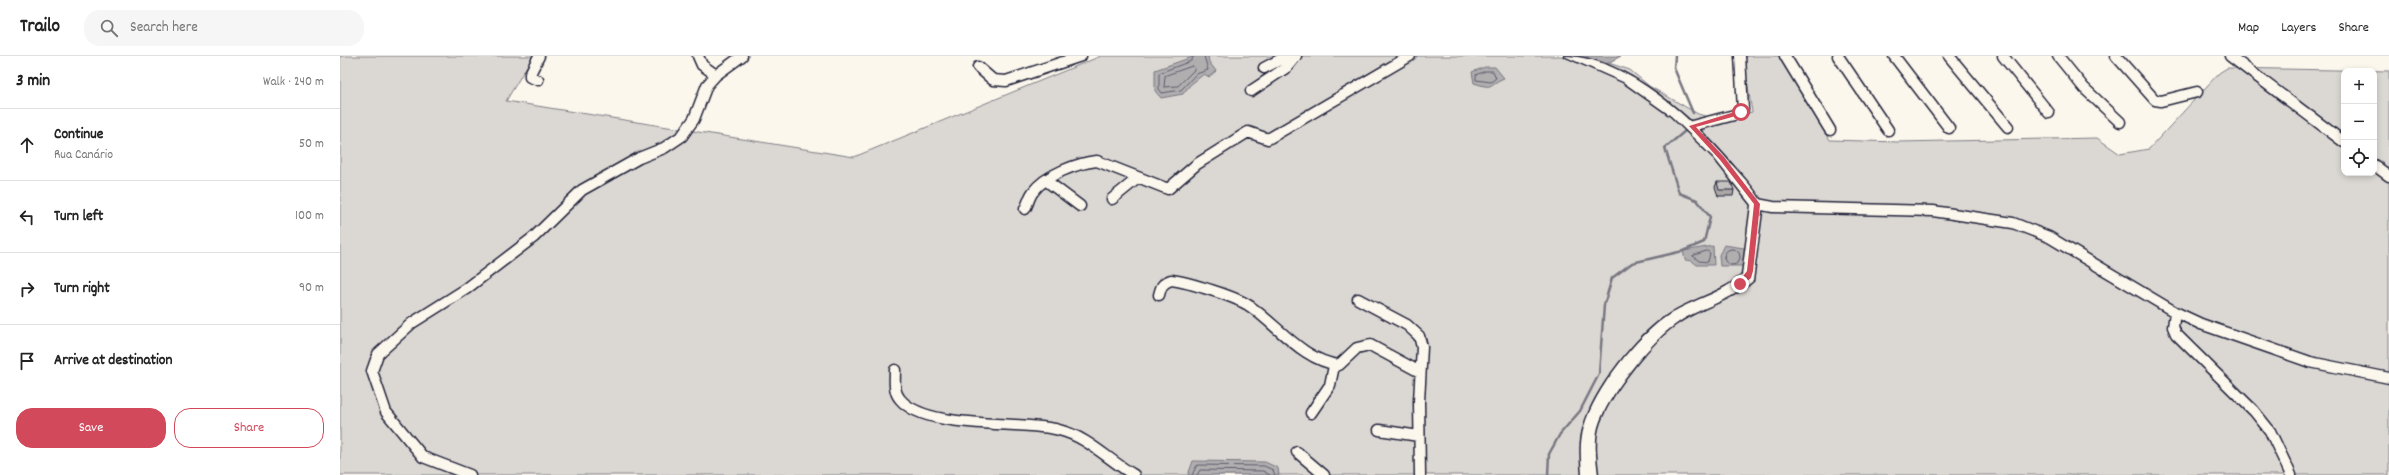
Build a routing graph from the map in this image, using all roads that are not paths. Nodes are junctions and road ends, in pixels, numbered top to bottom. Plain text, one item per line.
1 (539, 56) edge
2 (698, 56) edge
3 (742, 56) edge
4 (1081, 56) edge
5 (1287, 56) edge
6 (1296, 56) edge
7 (1410, 56) edge
8 (1569, 56) edge
9 (1740, 56) edge
10 (1786, 56) edge
11 (1838, 56) edge
12 (1894, 56) edge
13 (1949, 56) edge
14 (2003, 56) edge
15 (2058, 56) edge
16 (2116, 56) edge
17 (2230, 56) edge
18 (978, 67) dead end
19 (1264, 68) dead end
20 (716, 75) junction
21 (538, 80) dead end
22 (1251, 91) dead end
23 (2197, 92) dead end
24 (2049, 113) dead end
25 (2120, 122) dead end
26 (1692, 126) junction
27 (2008, 127) dead end
28 (1949, 128) dead end
29 (1830, 130) dead end
30 (1888, 130) dead end
31 (2341, 140) edge
32 (2377, 167) edge
33 (2389, 176) edge
34 (1138, 178) junction
35 (1048, 182) junction
36 (1112, 199) dead end
37 (1757, 204) junction
38 (1080, 206) dead end
39 (1025, 209) dead end
40 (1159, 295) dead end
41 (1358, 299) dead end
42 (2175, 312) junction
43 (1334, 366) junction
44 (895, 370) dead end
45 (1420, 372) junction
46 (2389, 378) edge
47 (1311, 413) dead end
48 (1379, 430) dead end
49 (1419, 436) junction
50 (1297, 452) dead end
51 (470, 475) edge
52 (1134, 475) edge
53 (1324, 475) edge
54 (1420, 475) edge
55 (1590, 475) edge
56 (2291, 475) edge

1 - 21 street
2 - 20 street
3 - 20 street
4 - 18 street
5 - 19 street
6 - 22 street
7 - 34 street
8 - 26 main road
9 - 26 street
10 - 29 street
11 - 30 street
12 - 28 street
13 - 27 street
14 - 24 street
15 - 25 street
16 - 23 street
17 - 31 street
20 - 51 street
26 - 37 main road
32 - 33 street
34 - 35 street
34 - 36 street
35 - 38 street
35 - 39 street
37 - 42 street
37 - 55 main road
40 - 43 street
41 - 45 street
42 - 46 street
42 - 56 street
43 - 45 street
43 - 47 street
44 - 52 street
45 - 49 street
48 - 49 street
49 - 54 street
50 - 53 street

